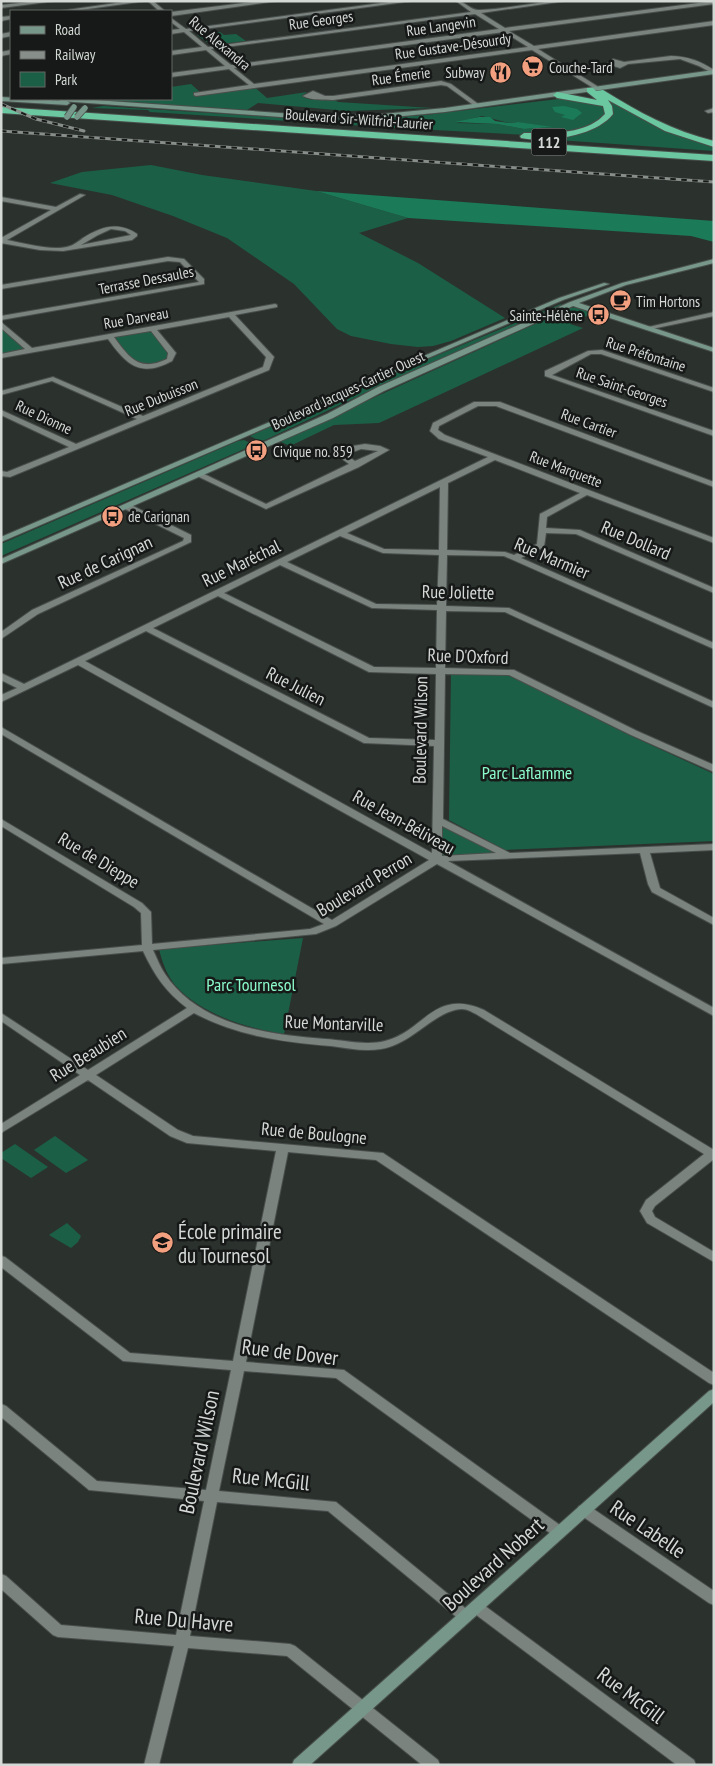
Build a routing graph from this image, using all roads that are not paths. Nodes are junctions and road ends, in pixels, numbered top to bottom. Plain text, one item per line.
1 (53, 1) edge
2 (89, 1) edge
3 (144, 1) edge
4 (150, 1) edge
5 (275, 1) edge
6 (410, 1) edge
7 (458, 1) edge
8 (563, 1) edge
9 (714, 2) edge
10 (96, 7) junction
11 (1, 8) edge
12 (71, 10) edge
13 (161, 10) edge
14 (475, 12) junction
15 (172, 14) edge
16 (172, 20) edge
17 (714, 23) edge
18 (185, 30) junction
19 (503, 31) junction
20 (172, 32) edge
21 (206, 48) junction
22 (531, 48) junction
23 (172, 53) edge
24 (626, 63) dead end
25 (230, 67) junction
26 (713, 71) edge
27 (172, 75) edge
28 (252, 86) junction
29 (593, 89) junction
30 (196, 94) dead end
31 (557, 95) junction
32 (321, 97) dead end
33 (20, 100) edge
34 (64, 100) edge
35 (77, 103) junction
36 (87, 104) junction
37 (493, 104) junction
38 (606, 105) junction
39 (1, 106) edge
40 (478, 106) junction
41 (1, 110) edge
42 (1, 117) edge
43 (71, 119) junction
44 (385, 131) junction
45 (478, 142) junction
46 (714, 144) edge
47 (714, 154) edge
48 (714, 158) edge
49 (82, 194) dead end
50 (1, 199) edge
51 (58, 209) junction
52 (2, 241) edge
53 (73, 247) junction
54 (714, 257) edge
55 (714, 261) edge
56 (1, 287) edge
57 (561, 299) junction
58 (573, 303) junction
59 (275, 306) dead end
60 (230, 314) junction
61 (714, 314) edge
62 (1, 318) edge
63 (1, 324) edge
64 (647, 328) junction
65 (153, 329) junction
66 (110, 336) junction
67 (30, 350) junction
68 (714, 350) edge
69 (1, 356) edge
70 (571, 361) joint
71 (714, 390) edge
72 (1, 393) edge
73 (1, 412) edge
74 (455, 416) joint
75 (143, 419) junction
76 (714, 434) edge
77 (76, 447) junction
78 (495, 456) junction
79 (356, 464) dead end
80 (1, 473) edge
81 (199, 475) junction
82 (444, 482) junction
83 (714, 485) edge
84 (587, 492) junction
85 (128, 507) junction
86 (542, 530) junction
87 (714, 530) edge
88 (340, 533) junction
89 (703, 537) junction
90 (1, 540) edge
91 (714, 541) edge
92 (442, 553) junction
93 (514, 558) junction
94 (1, 562) edge
95 (280, 562) junction
96 (714, 591) edge
97 (218, 593) junction
98 (441, 608) junction
99 (147, 628) junction
100 (1, 636) edge
101 (714, 646) edge
102 (78, 661) junction
103 (440, 670) junction
104 (1, 676) edge
105 (24, 688) junction
106 (1, 699) edge
107 (714, 705) edge
108 (1, 730) edge
109 (439, 743) junction
110 (714, 769) edge
111 (438, 820) junction
112 (1, 822) edge
113 (714, 847) edge
114 (644, 850) junction
115 (508, 856) junction
116 (437, 859) junction
117 (714, 922) edge
118 (332, 924) junction
119 (148, 948) junction
120 (1, 961) edge
121 (194, 1009) junction
122 (714, 1013) edge
123 (1, 1016) edge
124 (89, 1074) junction
125 (1, 1130) edge
126 (284, 1147) junction
127 (712, 1155) edge
128 (714, 1258) edge
129 (1, 1260) edge
130 (238, 1366) junction
131 (714, 1380) edge
132 (714, 1394) edge
133 (1, 1409) edge
134 (211, 1494) junction
135 (584, 1510) junction
136 (559, 1532) junction
137 (1, 1580) edge
138 (714, 1599) edge
139 (471, 1611) junction
140 (182, 1642) junction
141 (362, 1708) junction
142 (151, 1765) edge
143 (299, 1765) edge
144 (433, 1765) edge
145 (689, 1765) edge

1 - 11 street
2 - 10 street
3 - 10 street
4 - 13 street
5 - 15 street
6 - 18 street
7 - 14 street
8 - 14 street, Rue Georges
9 - 19 street, Rue Langevin
10 - 12 street
14 - 19 street
14 - 21 street, Rue Georges
16 - 18 street, Rue Alexandra
17 - 22 street, Rue Gustave-Désourdy
18 - 20 street
18 - 21 street, Rue Alexandra
19 - 22 street
19 - 25 street, Rue Langevin
21 - 23 street, Rue Georges
21 - 25 street, Rue Alexandra
22 - 28 street, Rue Gustave-Désourdy
22 - 29 street
24 - 26 street
25 - 27 street, Rue Langevin
25 - 28 street, Rue Alexandra
26 - 29 main road
28 - 30 street, Rue Gustave-Désourdy
29 - 31 main road
29 - 37 main road
29 - 38 highway
29 - 46 highway
31 - 37 main road
31 - 38 highway
32 - 40 street, Rue Émerie
33 - 35 main road
34 - 35 main road
35 - 36 main road
35 - 43 main road, bridge
36 - 40 main road
36 - 43 main road, bridge
37 - 40 main road
38 - 44 highway
39 - 44 highway, Boulevard Sir-Wilfrid-Laurier / 112
41 - 45 highway, Boulevard Sir-Wilfrid-Laurier / 112
42 - 43 highway
43 - 45 highway
44 - 47 highway, Boulevard Sir-Wilfrid-Laurier / 112
45 - 48 highway, Boulevard Sir-Wilfrid-Laurier / 112
49 - 51 street
50 - 51 street
51 - 52 street
52 - 53 street
53 - 53 street
54 - 57 main road, Boulevard Jacques-Cartier Ouest
55 - 58 main road, Boulevard Jacques-Cartier Ouest
56 - 62 street, Terrasse Dessaules
57 - 58 main road
57 - 90 main road, Boulevard Jacques-Cartier Ouest
58 - 64 main road
58 - 81 main road, Boulevard Jacques-Cartier Ouest
59 - 60 street, Rue Darveau
60 - 65 street, Rue Darveau
60 - 75 street, Rue Dubuisson
61 - 64 street
63 - 67 street
64 - 68 main road
65 - 66 street, Rue Darveau
65 - 66 street
66 - 67 street, Rue Darveau
67 - 69 street, Rue Darveau
70 - 71 street, Rue Préfontaine
70 - 76 street, Rue Saint-Georges
72 - 75 street
73 - 77 street, Rue Dionne
74 - 78 street, Rue Marquette
74 - 83 street, Rue Cartier
75 - 77 street, Rue Dubuisson
77 - 80 street, Rue Dubuisson
78 - 82 street, Rue Maréchal
78 - 84 street, Rue Marquette
79 - 81 street
81 - 85 main road, Boulevard Jacques-Cartier Ouest
82 - 88 street, Rue Maréchal
82 - 92 street, Boulevard Wilson
84 - 86 street
84 - 89 street, Rue Marquette
85 - 94 main road, Boulevard Jacques-Cartier Ouest
85 - 100 street, Rue de Carignan
86 - 93 street
86 - 96 street, Rue Dollard
87 - 89 street
88 - 92 street, Rue Marmier
88 - 95 street, Rue Maréchal
89 - 91 street, Rue Marquette
92 - 93 street, Rue Marmier
92 - 98 street, Boulevard Wilson
93 - 101 street, Rue Marmier
95 - 97 street, Rue Maréchal
95 - 98 street, Rue Joliette
97 - 99 street, Rue Maréchal
97 - 103 street, Rue D'Oxford
98 - 103 street, Boulevard Wilson
98 - 107 street, Rue Joliette
99 - 102 street, Rue Maréchal
99 - 109 street, Rue Julien
102 - 105 street, Rue Maréchal
102 - 116 street, Rue Jean-Béliveau
103 - 109 street, Boulevard Wilson
103 - 110 street, Rue D'Oxford
104 - 105 street
105 - 106 street, Rue Maréchal
108 - 118 street
109 - 111 street, Boulevard Wilson
111 - 115 street
111 - 116 street, Boulevard Wilson
112 - 119 street, Rue de Dieppe
113 - 114 street, Boulevard Perron
114 - 115 street, Boulevard Perron
114 - 117 street
115 - 116 street, Boulevard Perron
116 - 118 street, Boulevard Perron
116 - 122 street, Rue Jean-Béliveau
118 - 119 street, Boulevard Perron
119 - 120 street, Boulevard Perron
119 - 121 street, Rue Montarville
121 - 124 street, Rue Beaubien
121 - 127 street, Rue Montarville
123 - 124 street, Rue de Boulogne
124 - 125 street, Rue Beaubien
124 - 126 street, Rue de Boulogne
126 - 130 street, Boulevard Wilson
126 - 131 street, Rue de Boulogne
127 - 128 street
129 - 130 street, Rue de Dover
130 - 134 street, Boulevard Wilson
130 - 136 street, Rue de Dover
132 - 135 main road, Boulevard Nobert
133 - 134 street, Rue McGill
134 - 139 street, Rue McGill
134 - 140 street, Boulevard Wilson
135 - 136 main road, Boulevard Nobert
135 - 138 street, Rue Labelle
136 - 139 main road, Boulevard Nobert
137 - 140 street, Rue Du Havre
139 - 141 main road, Boulevard Nobert
139 - 145 street, Rue McGill
140 - 141 street, Rue Du Havre
140 - 142 street, Boulevard Wilson
141 - 143 main road, Boulevard Nobert
141 - 144 street, Rue Du Havre

